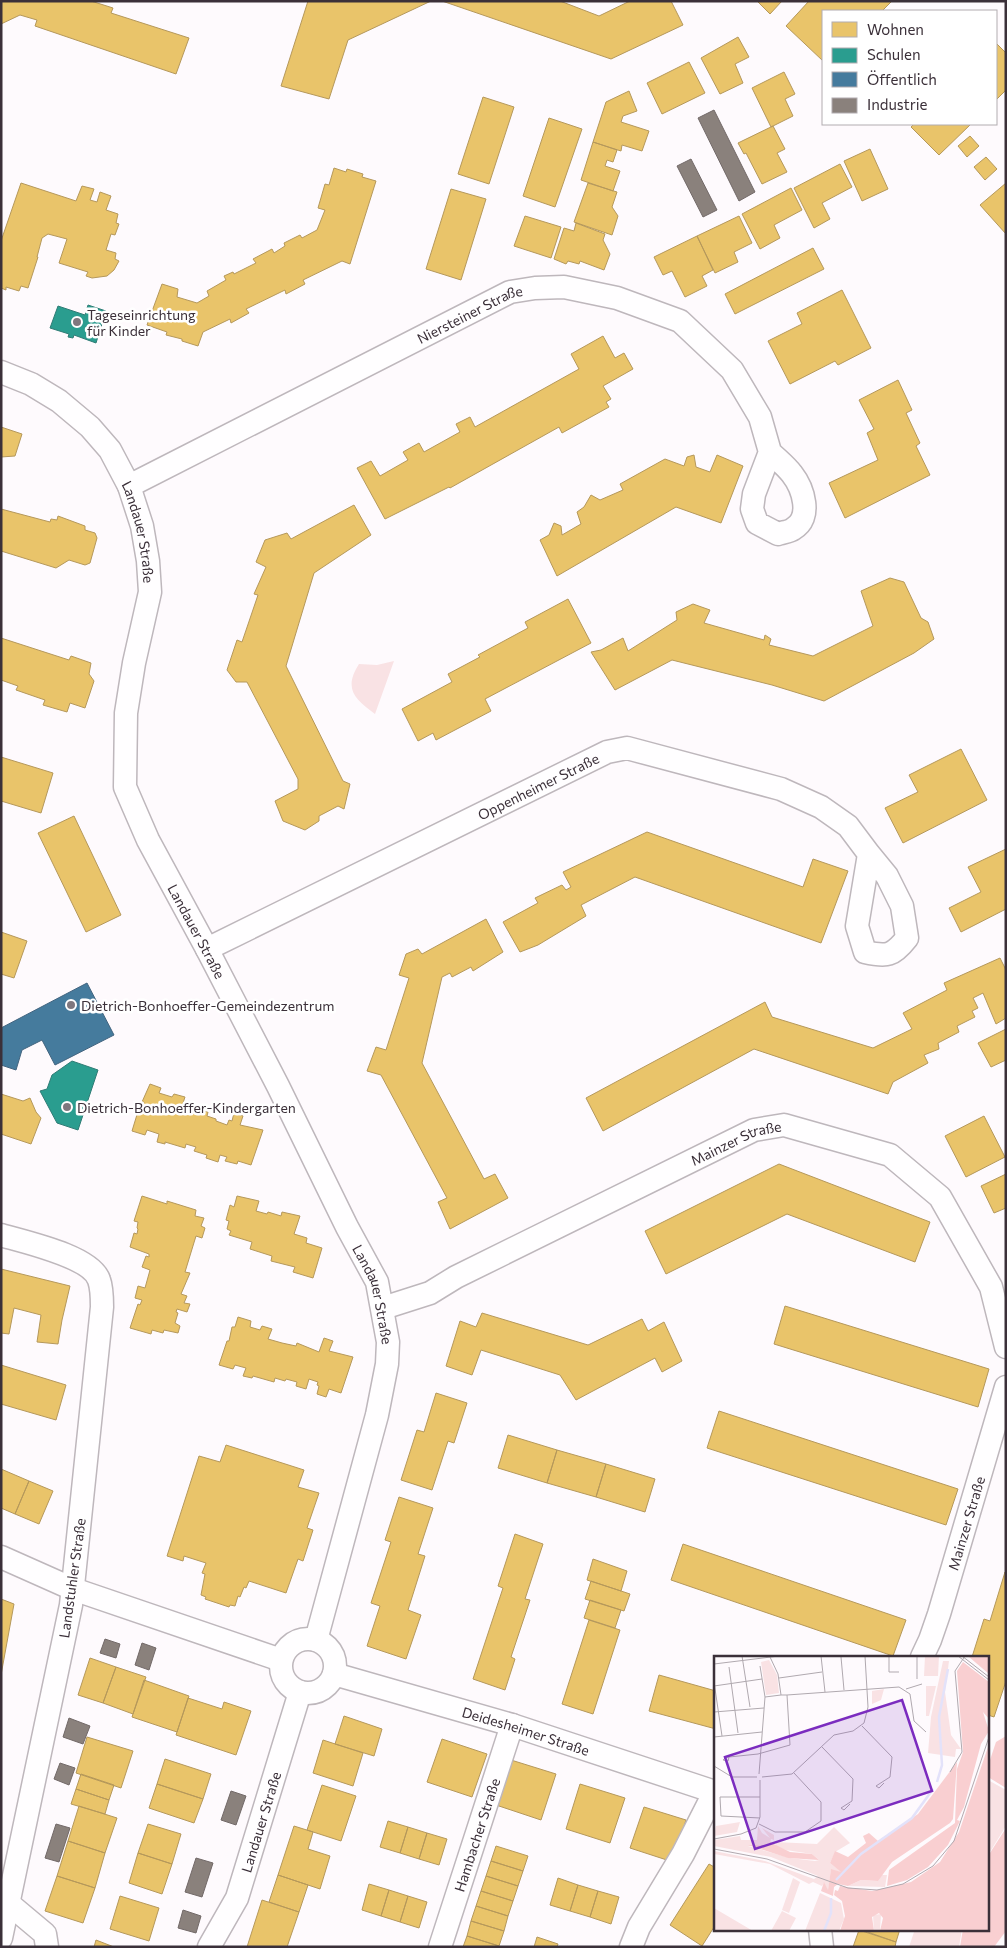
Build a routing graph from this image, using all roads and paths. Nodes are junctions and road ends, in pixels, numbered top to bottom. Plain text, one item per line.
1 (1, 372) edge
2 (770, 452) dead end
3 (129, 486) junction
4 (869, 854) dead end
5 (207, 950) junction
6 (1, 1236) edge
7 (383, 1308) junction
8 (1006, 1347) edge
9 (1006, 1387) edge
10 (1, 1557) edge
11 (73, 1589) junction
12 (316, 1640) junction
13 (922, 1656) edge
14 (281, 1660) junction
15 (334, 1674) junction
16 (300, 1692) junction
17 (512, 1725) junction
18 (714, 1793) edge
19 (714, 1796) edge
20 (8, 1903) junction
21 (820, 1930) edge
22 (1, 1938) edge
23 (47, 1947) edge
24 (209, 1947) edge
25 (440, 1947) edge
26 (631, 1947) edge
27 (822, 1947) edge

1 - 3 street, Landauer Straße
2 - 3 street, Niersteiner Straße
3 - 5 street, Landauer Straße
4 - 5 street, Oppenheimer Straße
5 - 7 street, Landauer Straße
6 - 11 street, Landstuhler Straße
7 - 8 street, Mainzer Straße
7 - 12 street, Landauer Straße
9 - 13 street, Mainzer Straße
10 - 11 street
11 - 14 street
11 - 20 street, Landstuhler Straße
12 - 14 street
12 - 15 street
14 - 16 street
15 - 16 street
15 - 17 street, Deidesheimer Straße
16 - 24 street, Landauer Straße
17 - 18 street, Deidesheimer Straße
17 - 25 street, Hambacher Straße
19 - 26 street
20 - 22 street, Landstuhler Straße
20 - 23 street
21 - 27 street

